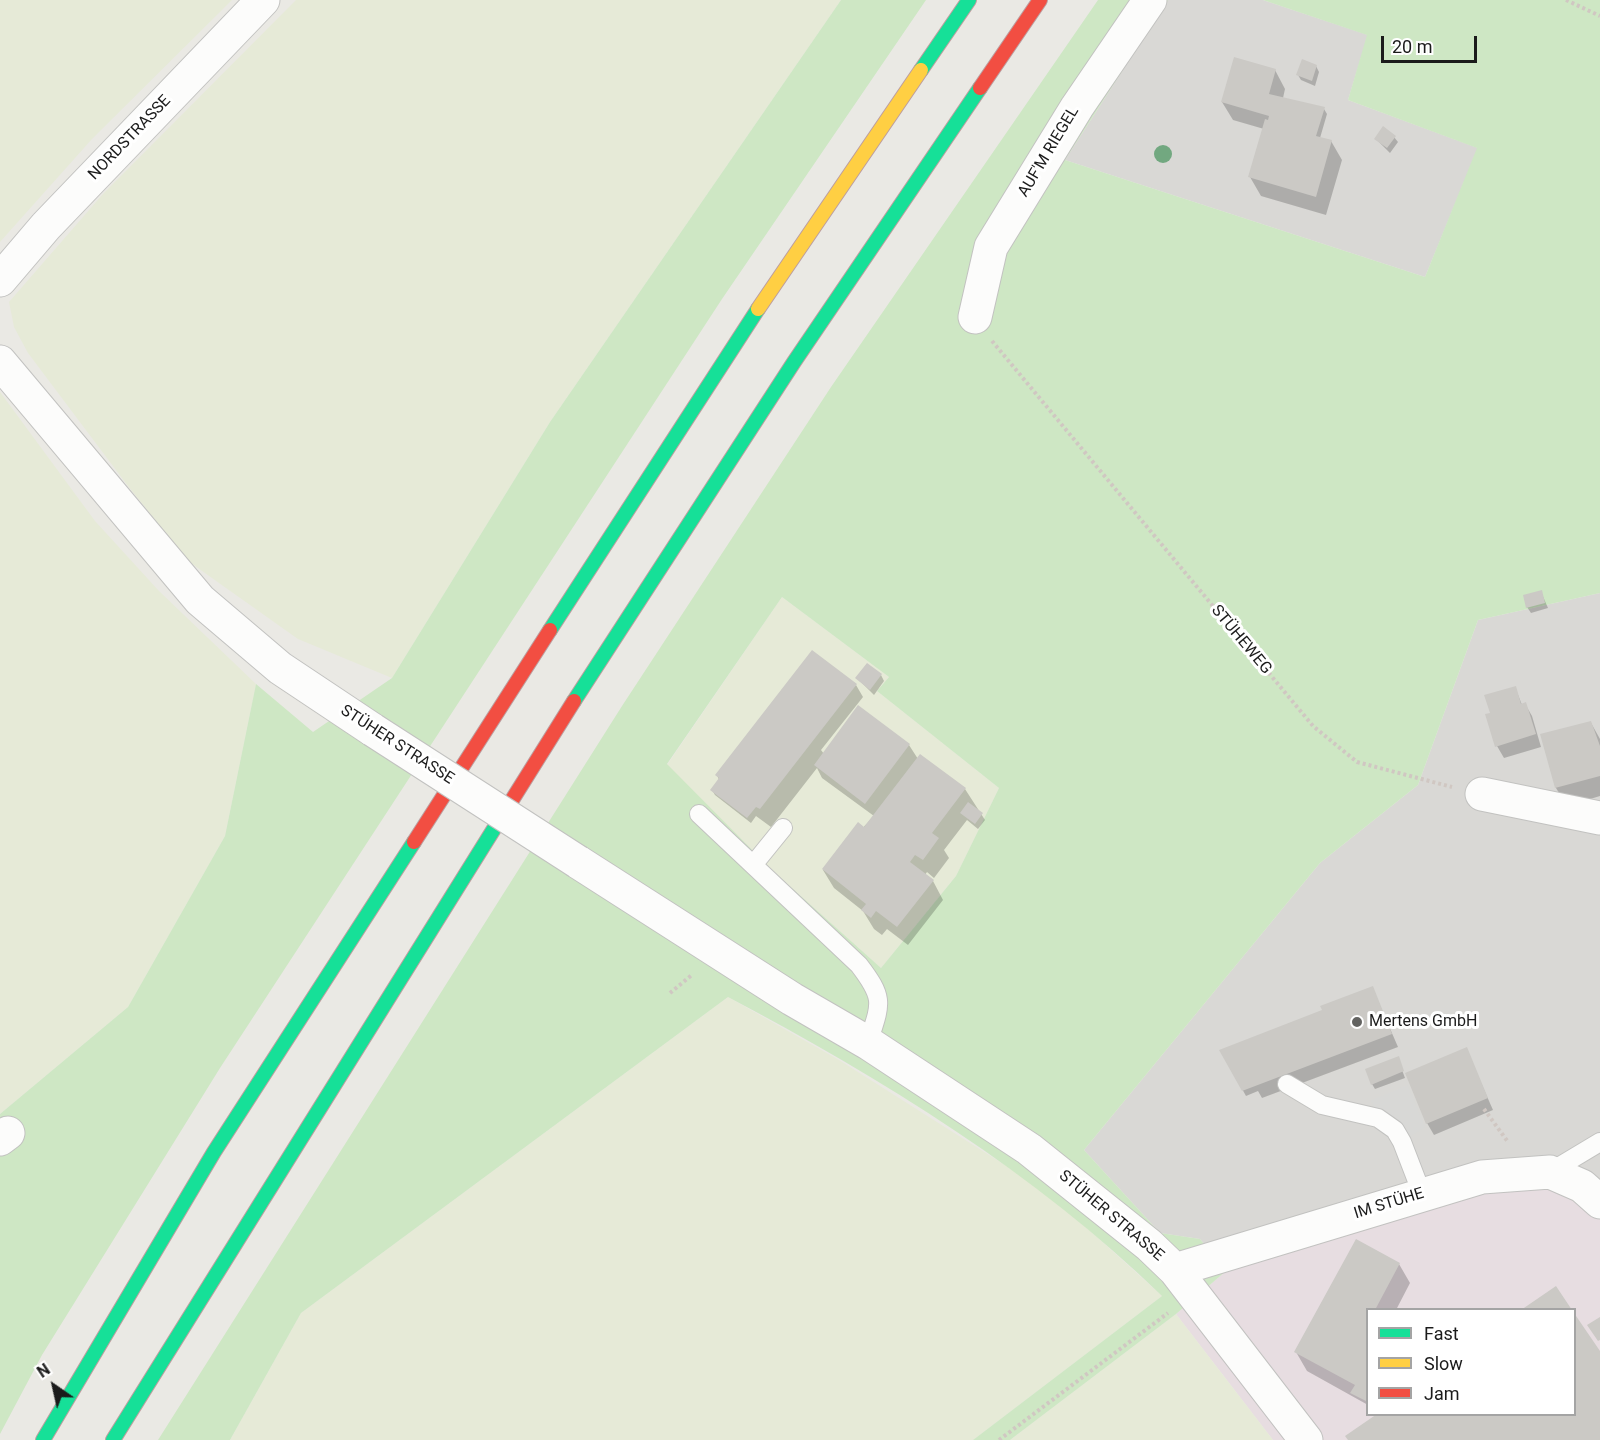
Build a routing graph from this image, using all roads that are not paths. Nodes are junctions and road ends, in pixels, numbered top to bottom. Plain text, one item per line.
1 (263, 0) edge
2 (969, 0) edge
3 (1040, 0) edge
4 (1150, 0) edge
5 (0, 280) edge
6 (975, 317) road end
7 (0, 362) edge
8 (1482, 794) road end
9 (699, 814) dead end
10 (1600, 818) edge
11 (783, 828) dead end
12 (753, 865) junction
13 (868, 1042) junction
14 (1287, 1084) dead end
15 (1600, 1142) edge
16 (1550, 1172) junction
17 (1422, 1194) junction
18 (1600, 1202) edge
19 (1183, 1283) junction
20 (43, 1440) edge
21 (113, 1440) edge
22 (1306, 1440) edge

1 - 5 street, NORDSTRASSE
2 - 20 highway
3 - 21 highway
4 - 6 street, AUF'M RIEGEL
7 - 13 street, STÜHER STRASSE, bridge
8 - 10 street
9 - 12 lane
11 - 12 lane
12 - 13 lane
13 - 19 street, STÜHER STRASSE
14 - 17 lane
15 - 16 lane
16 - 17 street, IM STÜHE
16 - 18 street, IM STÜHE
17 - 19 street, IM STÜHE
19 - 22 street, STÜHER STRASSE

